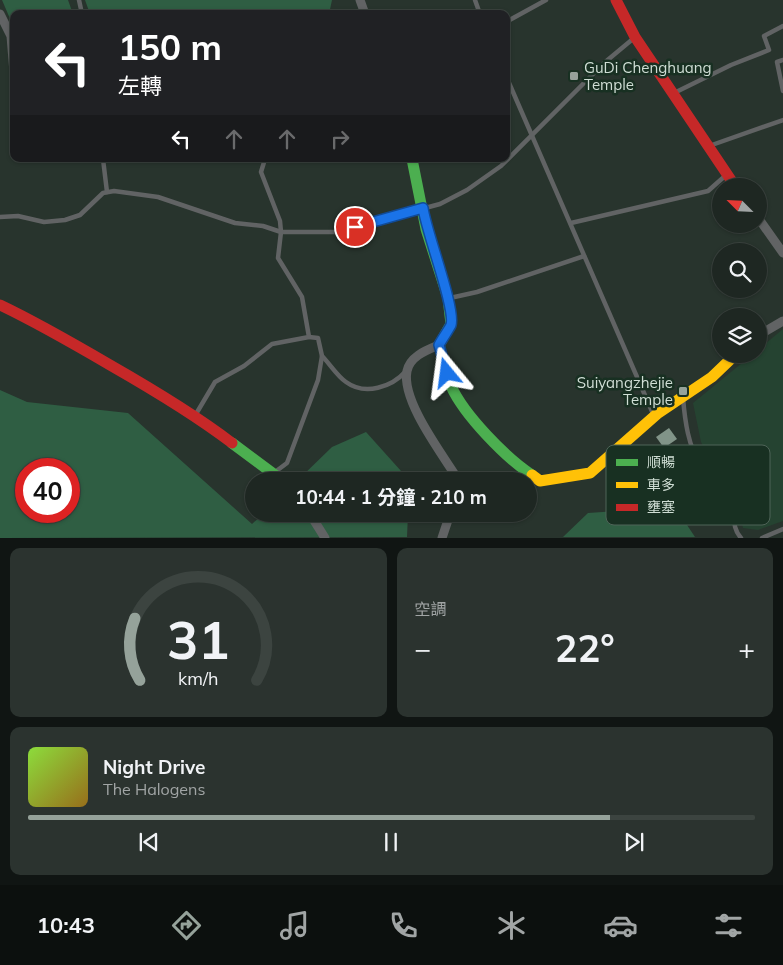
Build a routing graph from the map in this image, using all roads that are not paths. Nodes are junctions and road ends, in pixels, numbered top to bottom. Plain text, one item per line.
1 (546, 0) edge
2 (616, 0) edge
3 (0, 14) edge
4 (510, 20) edge
5 (783, 26) edge
6 (10, 34) edge
7 (635, 37) junction
8 (783, 60) edge
9 (510, 85) edge
10 (783, 90) edge
11 (673, 94) junction
12 (783, 120) edge
13 (532, 136) junction
14 (708, 146) junction
15 (510, 157) edge
16 (103, 162) edge
17 (264, 162) edge
18 (413, 162) edge
19 (505, 162) edge
20 (726, 175) junction
21 (728, 178) edge
22 (107, 192) junction
23 (423, 208) junction
24 (0, 217) edge
25 (571, 223) junction
26 (281, 232) junction
27 (768, 232) edge
28 (783, 253) edge
29 (584, 256) junction
30 (448, 298) junction
31 (0, 305) edge
32 (783, 320) edge
33 (767, 330) edge
34 (309, 337) junction
35 (439, 345) junction
36 (322, 356) junction
37 (727, 363) edge
38 (407, 370) junction
39 (683, 397) junction
40 (195, 416) junction
41 (654, 417) junction
42 (622, 445) edge
43 (692, 445) edge
44 (606, 459) edge
45 (274, 472) joint
46 (454, 472) edge
47 (315, 522) edge
48 (447, 522) edge
49 (734, 525) edge
50 (783, 529) edge
51 (325, 538) edge
52 (442, 538) edge
53 (741, 538) edge
54 (762, 538) edge

1 - 4 lane
2 - 7 street
3 - 6 street
5 - 11 lane
7 - 11 street
7 - 13 lane
8 - 10 lane
9 - 13 lane
11 - 14 street
12 - 14 lane
13 - 15 lane
13 - 25 lane
14 - 20 street
16 - 22 lane
17 - 26 lane
18 - 23 street
19 - 23 lane
20 - 21 street
20 - 25 lane
22 - 24 lane
22 - 26 lane
23 - 26 lane
23 - 30 street
25 - 29 lane
26 - 34 lane
27 - 28 street
29 - 30 lane
29 - 41 lane
30 - 35 street
31 - 40 street
32 - 33 street
34 - 36 lane
34 - 40 lane
35 - 38 street
35 - 44 street
36 - 38 lane
36 - 45 lane
37 - 39 street
38 - 46 street
39 - 41 street
39 - 43 lane
40 - 45 street
41 - 42 street
47 - 51 street
48 - 52 street
49 - 53 lane
50 - 54 lane

